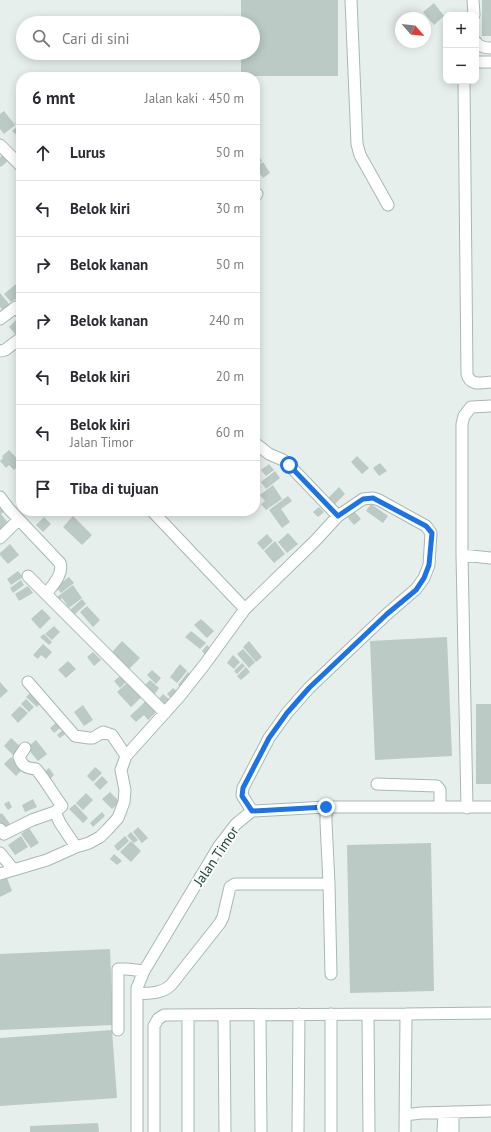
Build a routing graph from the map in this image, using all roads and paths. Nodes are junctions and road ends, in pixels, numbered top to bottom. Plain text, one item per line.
1 (351, 0) edge
2 (473, 0) edge
3 (474, 12) edge
4 (479, 45) edge
5 (491, 48) edge
6 (479, 62) edge
7 (491, 62) edge
8 (464, 84) edge
9 (0, 145) edge
10 (16, 161) edge
11 (388, 205) dead end
12 (16, 307) edge
13 (0, 319) edge
14 (16, 342) edge
15 (0, 351) edge
16 (491, 382) edge
17 (491, 406) edge
18 (260, 447) edge
19 (0, 497) edge
20 (157, 516) edge
21 (338, 516) junction
22 (18, 520) junction
23 (0, 538) edge
24 (462, 555) junction
25 (491, 558) edge
26 (28, 576) dead end
27 (46, 594) junction
28 (245, 609) junction
29 (28, 682) dead end
30 (165, 713) junction
31 (25, 748) dead end
32 (126, 756) junction
33 (377, 784) dead end
34 (326, 807) junction
35 (440, 807) junction
36 (491, 807) edge
37 (467, 808) junction
38 (252, 811) junction
39 (55, 812) junction
40 (0, 829) edge
41 (76, 847) junction
42 (0, 853) edge
43 (13, 869) junction
44 (0, 874) edge
45 (329, 884) junction
46 (144, 971) junction
47 (330, 974) dead end
48 (137, 994) junction
49 (491, 1013) edge
50 (299, 1014) junction
51 (331, 1014) junction
52 (406, 1014) junction
53 (260, 1015) junction
54 (368, 1015) junction
55 (188, 1016) junction
56 (224, 1016) junction
57 (118, 1030) dead end
58 (491, 1111) edge
59 (448, 1112) junction
60 (405, 1115) junction
61 (137, 1132) edge
62 (154, 1132) edge
63 (188, 1132) edge
64 (225, 1132) edge
65 (261, 1132) edge
66 (298, 1132) edge
67 (331, 1132) edge
68 (369, 1132) edge
69 (405, 1132) edge
70 (443, 1132) edge
71 (453, 1132) edge

1 - 11 street
2 - 3 street
4 - 5 street
6 - 7 street
8 - 16 street
9 - 10 street
12 - 13 street
14 - 15 street
17 - 24 street
18 - 21 street
19 - 22 street
20 - 28 street
21 - 28 street
21 - 38 street
22 - 23 street
22 - 27 street
24 - 25 street
24 - 37 street
26 - 27 street
27 - 30 street
28 - 30 street
29 - 32 street
30 - 32 street
31 - 39 street
32 - 41 street
33 - 35 street
34 - 35 street
34 - 38 street
34 - 45 street
35 - 37 street
36 - 37 street
38 - 46 street, Jalan Timor
39 - 40 street
39 - 41 street
41 - 43 street
42 - 43 street
43 - 44 street
45 - 47 street
45 - 48 street
46 - 48 street, Jalan Timor
46 - 57 street
48 - 61 street, Jalan Timor
49 - 52 street
50 - 51 street
50 - 53 street
50 - 66 street
51 - 54 street
51 - 67 street
52 - 54 street
52 - 60 street
53 - 56 street
53 - 65 street
54 - 68 street
55 - 56 street
55 - 62 street
55 - 63 street
56 - 64 street
58 - 59 street
59 - 60 street
59 - 70 street
59 - 71 street
60 - 69 street

